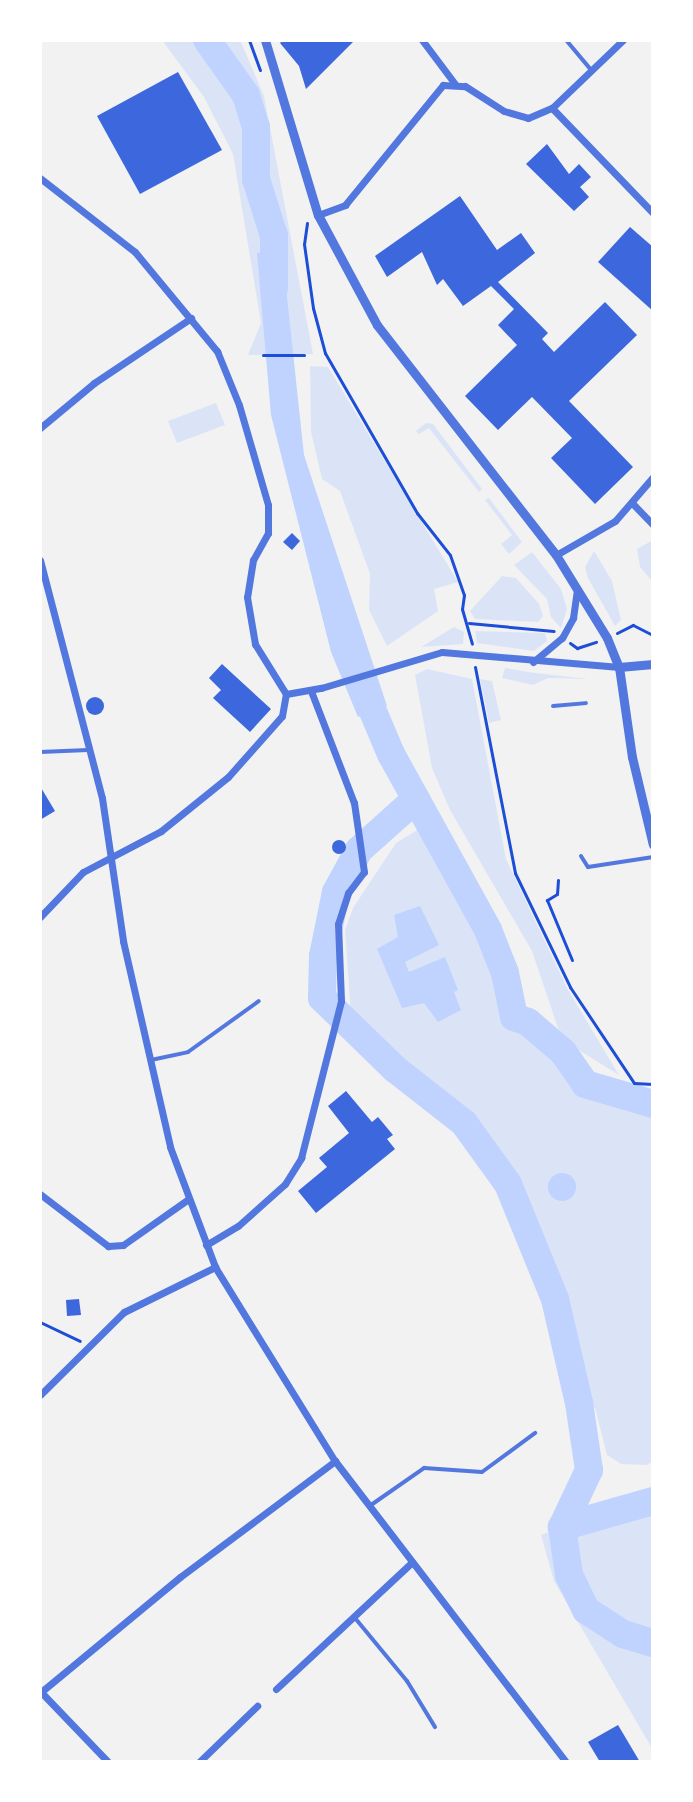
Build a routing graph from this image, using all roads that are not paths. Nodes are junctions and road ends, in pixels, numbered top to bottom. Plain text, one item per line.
1 (265, 40) edge
2 (422, 40) edge
3 (566, 40) edge
4 (623, 40) edge
5 (592, 72) junction
6 (455, 84) junction
7 (552, 108) junction
8 (40, 178) edge
9 (653, 213) edge
10 (318, 215) junction
11 (191, 318) junction
12 (40, 428) edge
13 (653, 477) edge
14 (633, 504) junction
15 (653, 525) edge
16 (556, 555) junction
17 (40, 560) edge
18 (577, 586) junction
19 (533, 662) junction
20 (653, 664) edge
21 (619, 667) junction
22 (311, 691) junction
23 (286, 694) junction
24 (586, 703) dead end
25 (553, 706) dead end
26 (88, 750) junction
27 (40, 752) edge
28 (653, 845) edge
29 (111, 854) junction
30 (581, 856) dead end
31 (653, 857) edge
32 (40, 917) edge
33 (259, 1001) dead end
34 (150, 1060) junction
35 (40, 1194) edge
36 (187, 1200) junction
37 (206, 1245) junction
38 (215, 1267) junction
39 (40, 1395) edge
40 (535, 1433) dead end
41 (335, 1461) junction
42 (370, 1505) junction
43 (412, 1562) junction
44 (353, 1616) junction
45 (276, 1689) dead end
46 (40, 1691) edge
47 (257, 1706) dead end
48 (435, 1727) dead end
49 (108, 1762) edge
50 (199, 1762) edge
51 (566, 1762) edge

1 - 10 street
2 - 6 street
3 - 5 lane
4 - 5 street
5 - 7 street
6 - 7 street
6 - 10 street
7 - 9 street
8 - 11 street
10 - 16 street
11 - 12 street
11 - 23 street
13 - 14 street
14 - 15 street
14 - 16 street
16 - 18 street
17 - 26 street
18 - 19 street
18 - 21 street
19 - 21 street
19 - 22 street
20 - 21 street
21 - 28 street
22 - 23 street
22 - 37 street
23 - 29 street
24 - 25 lane
26 - 27 lane
26 - 29 street
29 - 32 street
29 - 34 street
30 - 31 lane
33 - 34 lane
34 - 36 street
35 - 36 street
36 - 37 street
37 - 38 street
38 - 39 street
38 - 41 street
40 - 42 lane
41 - 42 street
41 - 46 street
42 - 43 street
43 - 44 street
43 - 51 street
44 - 45 street
44 - 48 lane
46 - 49 street
47 - 50 street

